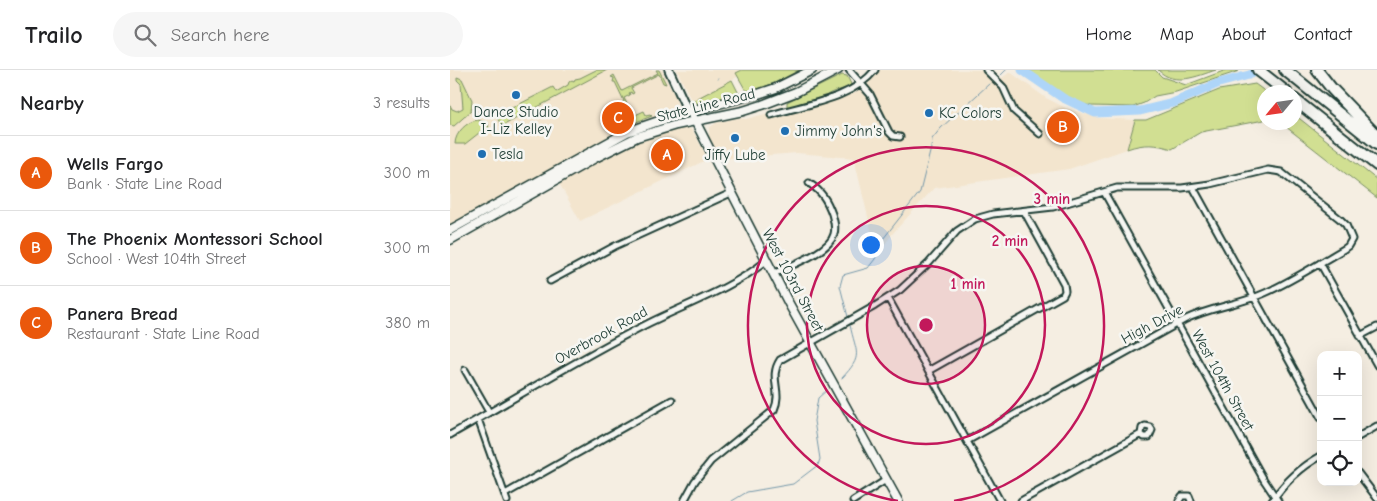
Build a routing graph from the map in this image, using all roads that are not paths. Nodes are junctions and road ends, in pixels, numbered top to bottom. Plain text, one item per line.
1 (669, 70) edge
2 (812, 70) edge
3 (838, 70) edge
4 (849, 70) edge
5 (875, 70) edge
6 (986, 70) edge
7 (1258, 70) edge
8 (1285, 70) edge
9 (1317, 70) edge
10 (860, 84) junction
11 (1277, 85) edge
12 (1302, 105) edge
13 (690, 111) junction
14 (771, 115) dead end
15 (695, 120) junction
16 (1040, 134) dead end
17 (1377, 136) edge
18 (900, 137) dead end
19 (1377, 144) edge
20 (1377, 165) edge
21 (810, 183) dead end
22 (1193, 187) junction
23 (1104, 192) junction
24 (732, 193) junction
25 (1024, 211) junction
26 (450, 230) edge
27 (450, 240) edge
28 (766, 261) junction
29 (1320, 263) junction
30 (773, 274) junction
31 (550, 281) dead end
32 (1254, 297) junction
33 (888, 298) junction
34 (1178, 324) junction
35 (1377, 327) edge
36 (1360, 336) junction
37 (810, 343) junction
38 (1377, 365) edge
39 (465, 370) dead end
40 (928, 371) junction
41 (672, 400) dead end
42 (1317, 411) edge
43 (489, 412) junction
44 (478, 419) junction
45 (1377, 426) edge
46 (1141, 434) dead end
47 (450, 435) edge
48 (1362, 435) edge
49 (967, 441) junction
50 (1317, 458) edge
51 (1362, 478) edge
52 (886, 480) junction
53 (505, 494) junction
54 (1377, 498) edge
55 (1275, 500) edge
56 (507, 501) edge
57 (684, 501) edge
58 (853, 501) edge
59 (898, 501) edge
60 (1000, 501) edge
61 (1021, 501) edge
62 (1179, 501) edge
63 (1191, 501) edge

1 - 13 street, West 103rd Street
2 - 13 main road, State Line Road
3 - 15 main road, State Line Road
4 - 10 street
5 - 10 street, State Line Road
6 - 16 street
7 - 11 highway
8 - 19 highway
9 - 17 highway
10 - 14 street, State Line Road
10 - 18 street
12 - 20 highway
13 - 15 main road, West 103rd Street
13 - 26 main road, State Line Road
15 - 24 main road, West 103rd Street
15 - 27 main road, State Line Road
21 - 30 street
22 - 23 street
22 - 29 street, High Drive
22 - 32 street
23 - 25 street
23 - 34 street, West 104th Street
24 - 28 main road, West 103rd Street
24 - 31 street
25 - 33 street
25 - 40 street
28 - 30 main road, West 103rd Street
28 - 43 street, Overbrook Road
29 - 32 street, High Drive
29 - 36 street
30 - 37 main road, West 103rd Street
32 - 34 street, High Drive
32 - 42 street
33 - 37 street
33 - 40 street
34 - 49 street, High Drive
34 - 55 street, West 104th Street
35 - 36 street
36 - 38 street
37 - 52 main road, West 103rd Street
37 - 57 street
39 - 43 street
40 - 49 street
41 - 53 street
43 - 44 street, Overbrook Road
44 - 47 street, Overbrook Road
44 - 53 street
45 - 48 street
46 - 61 street
49 - 60 street
50 - 55 street
51 - 54 street
52 - 58 street
52 - 59 main road, West 103rd Street
53 - 56 street
62 - 63 street

